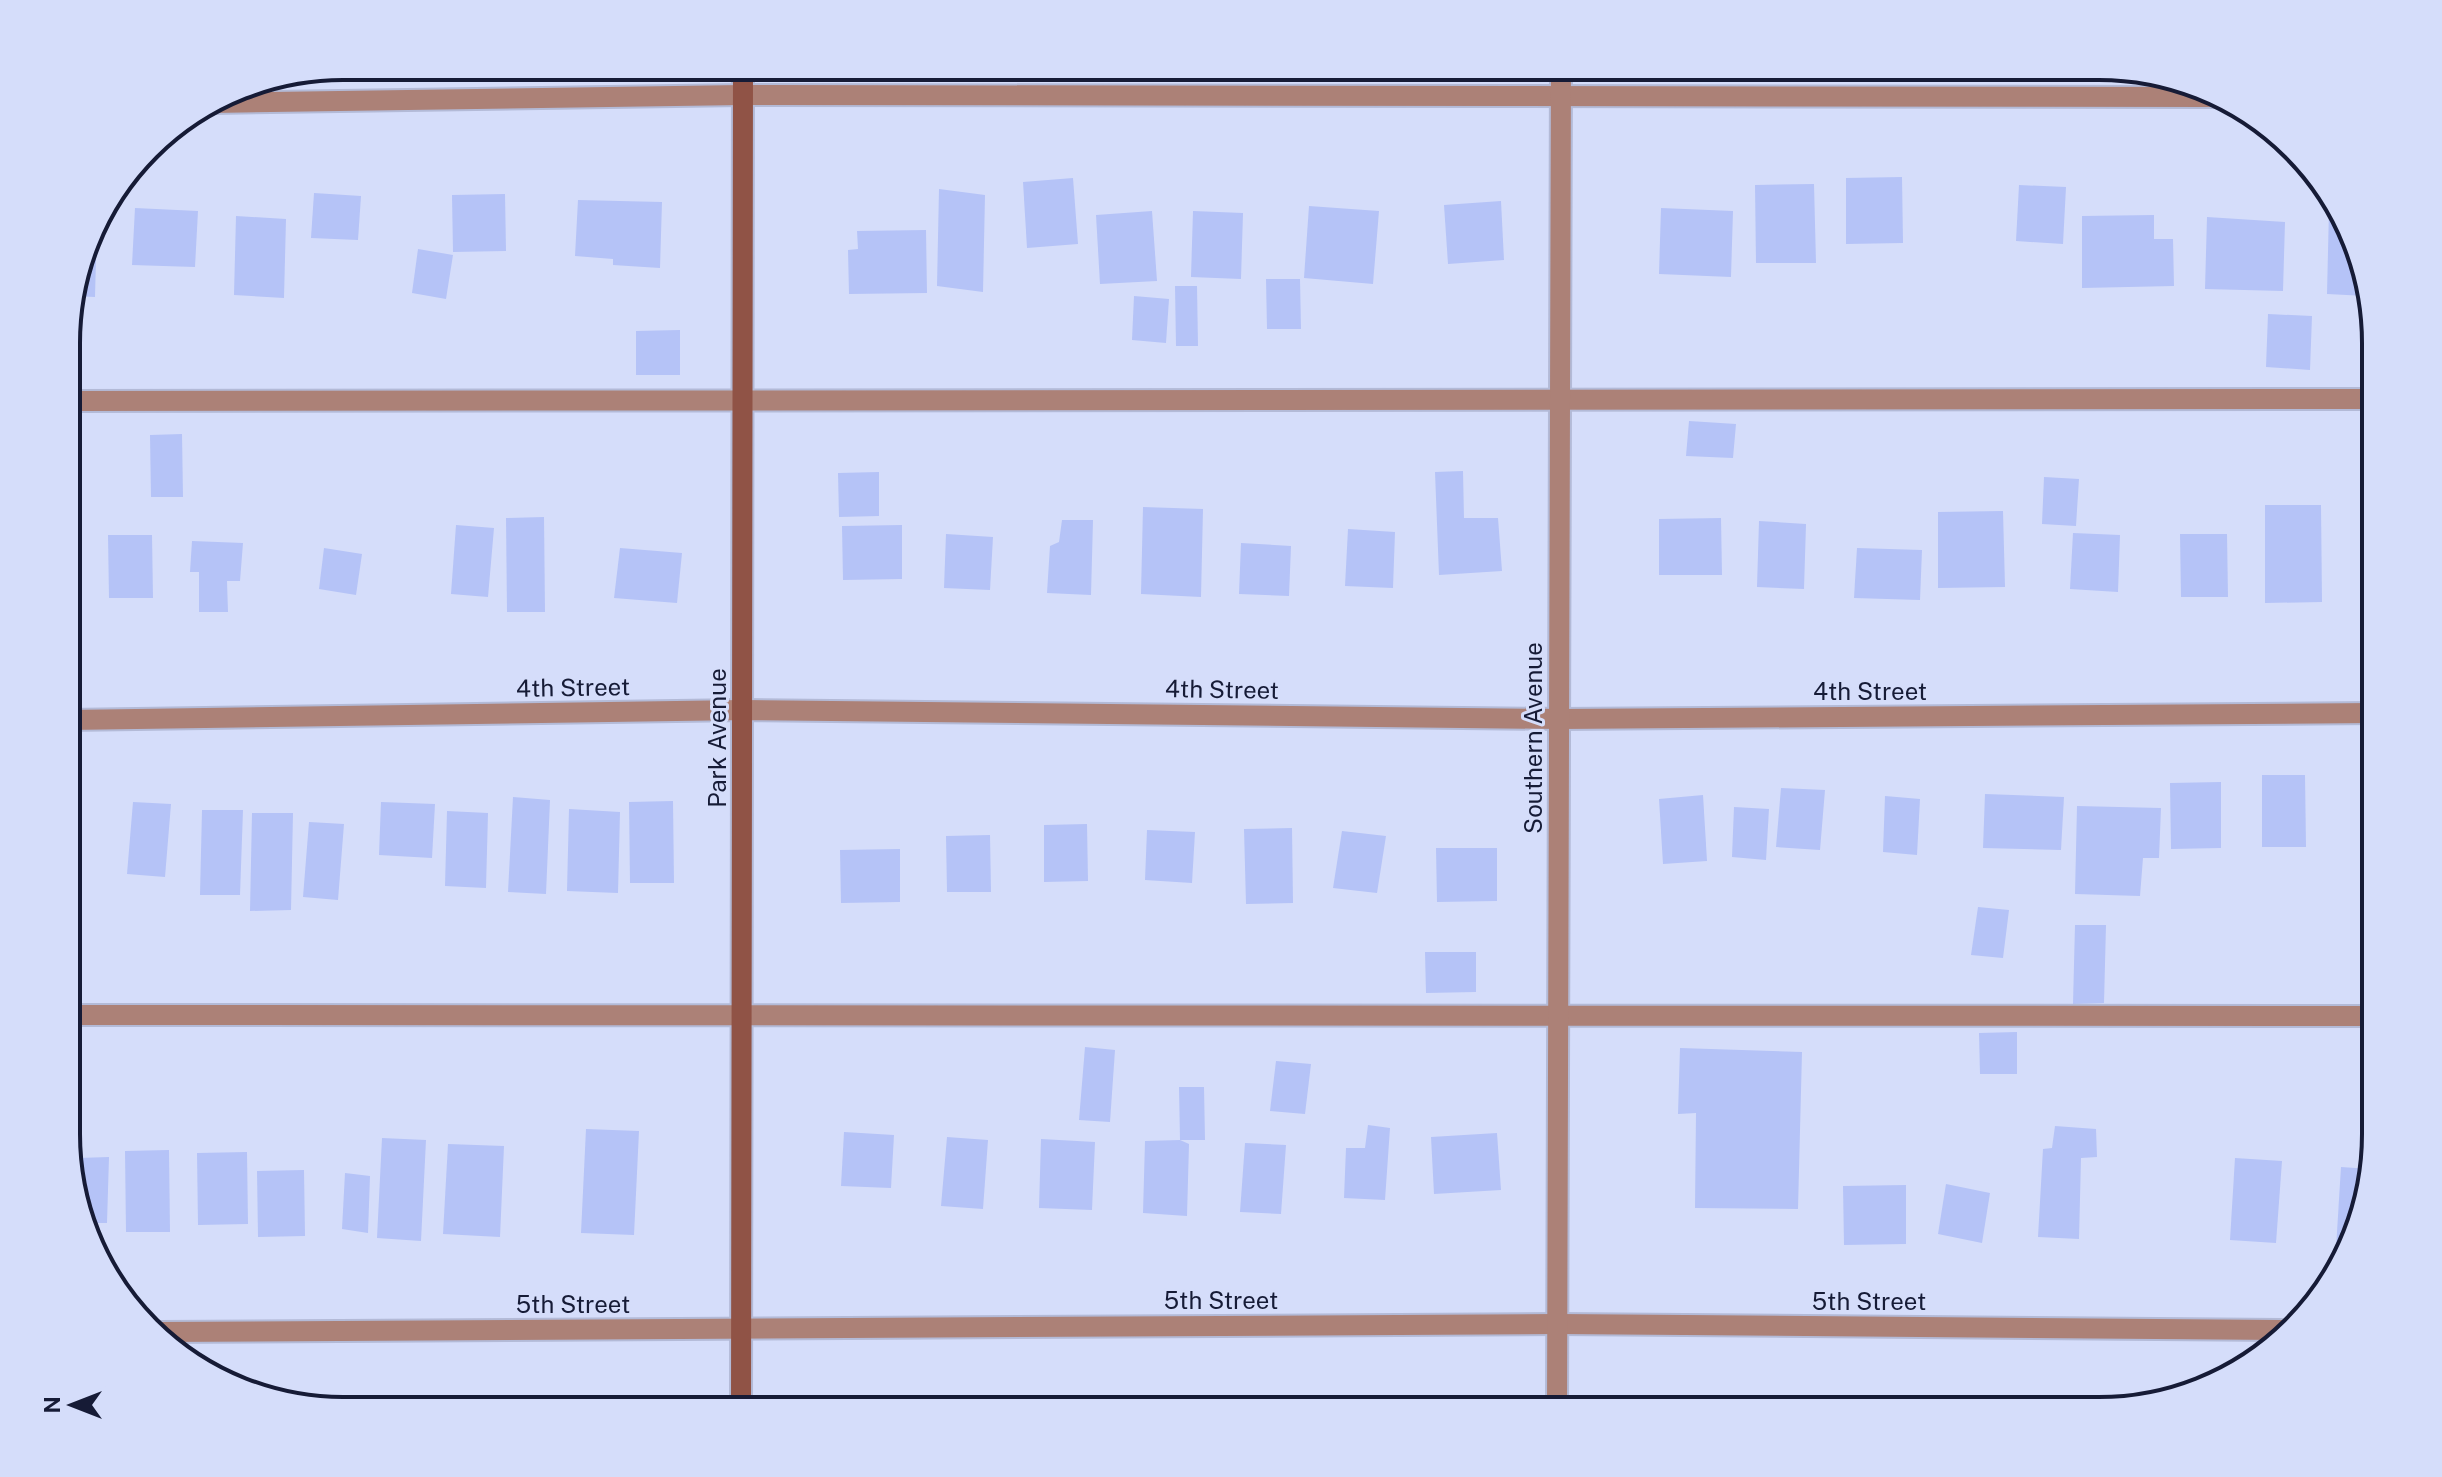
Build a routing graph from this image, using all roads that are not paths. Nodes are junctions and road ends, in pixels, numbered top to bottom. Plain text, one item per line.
1 (743, 80) edge
2 (1561, 80) edge
3 (742, 95) junction
4 (1561, 97) junction
5 (2190, 97) edge
6 (238, 103) edge
7 (742, 399) junction
8 (2361, 399) edge
9 (80, 401) edge
10 (1560, 402) junction
11 (743, 710) junction
12 (2361, 713) edge
13 (1559, 719) junction
14 (80, 720) edge
15 (80, 1015) edge
16 (742, 1016) junction
17 (1559, 1016) junction
18 (2361, 1016) edge
19 (1558, 1324) junction
20 (741, 1329) junction
21 (2274, 1330) edge
22 (170, 1332) edge
23 (1557, 1396) edge
24 (741, 1397) edge

1 - 3 street, Park Avenue
2 - 4 street, Southern Avenue
3 - 4 street
3 - 6 street
3 - 7 street, Park Avenue
4 - 5 street
4 - 10 street, Southern Avenue
7 - 9 street
7 - 10 street
7 - 11 street, Park Avenue
8 - 10 street
10 - 13 street, Southern Avenue
11 - 13 street, 4th Street
11 - 14 street, 4th Street
11 - 16 street, Park Avenue
12 - 13 street, 4th Street
13 - 17 street, Southern Avenue
15 - 16 street
16 - 17 street
16 - 20 street, Park Avenue
17 - 18 street
17 - 19 street, Southern Avenue
19 - 20 street, 5th Street
19 - 21 street, 5th Street
19 - 23 street, Southern Avenue
20 - 22 street, 5th Street
20 - 24 street, Park Avenue

